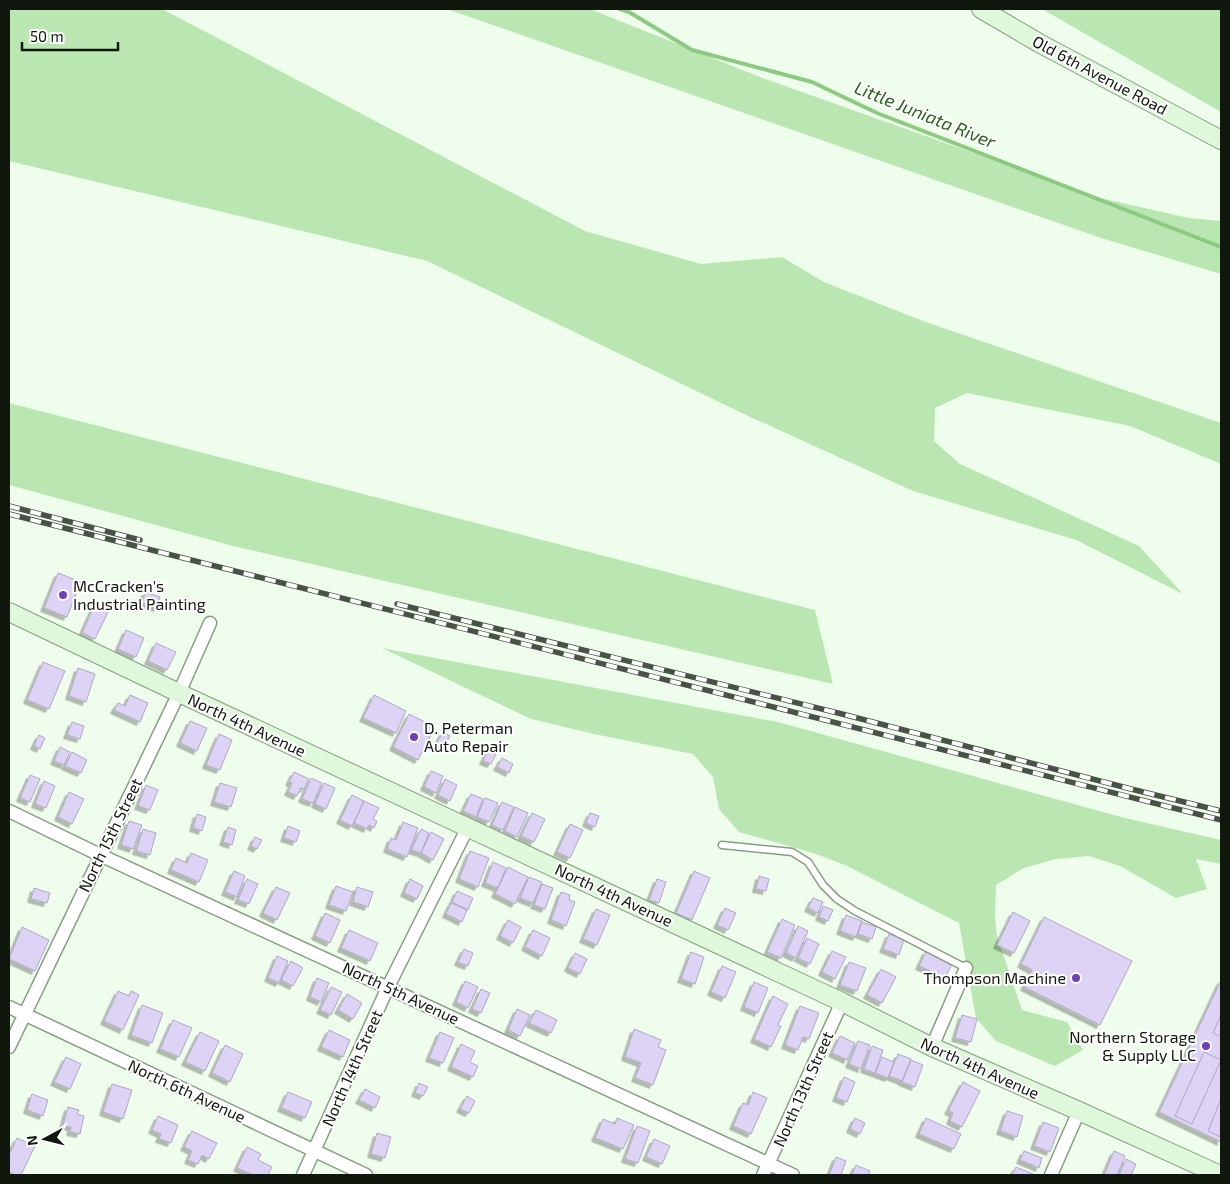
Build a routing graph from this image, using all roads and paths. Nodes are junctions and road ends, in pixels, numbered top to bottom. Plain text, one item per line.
1 (980, 9) edge
2 (1221, 140) edge
3 (9, 612) edge
4 (210, 622) dead end
5 (178, 693) junction
6 (9, 811) edge
7 (468, 827) junction
8 (722, 845) dead end
9 (100, 854) junction
10 (966, 968) joint
11 (388, 987) junction
12 (842, 1002) junction
13 (9, 1007) edge
14 (24, 1014) junction
15 (9, 1047) edge
16 (932, 1047) junction
17 (1079, 1111) junction
18 (315, 1151) junction
19 (766, 1170) edge
20 (303, 1175) edge
21 (366, 1175) edge
22 (793, 1175) edge
23 (1051, 1175) edge
24 (1220, 1175) edge

1 - 2 main road, Old 6th Avenue Road
3 - 5 main road, North 4th Avenue
4 - 5 street, North 15th Street
5 - 7 main road, North 4th Avenue
5 - 9 street, North 15th Street
6 - 9 street, North 5th Avenue
7 - 11 street, North 14th Street
7 - 12 main road, North 4th Avenue
8 - 10 lane
9 - 11 street, North 5th Avenue
9 - 14 street, North 15th Street
10 - 16 street
11 - 18 street, North 14th Street
11 - 19 street, North 5th Avenue
12 - 16 main road, North 4th Avenue
12 - 19 street, North 13th Street
13 - 14 street, North 6th Avenue
14 - 15 street, North 15th Street
14 - 18 street, North 6th Avenue
16 - 17 main road, North 4th Avenue
17 - 23 street
17 - 24 main road, North 4th Avenue
18 - 20 street, North 14th Street
18 - 21 street, North 6th Avenue
19 - 22 street, North 5th Avenue

